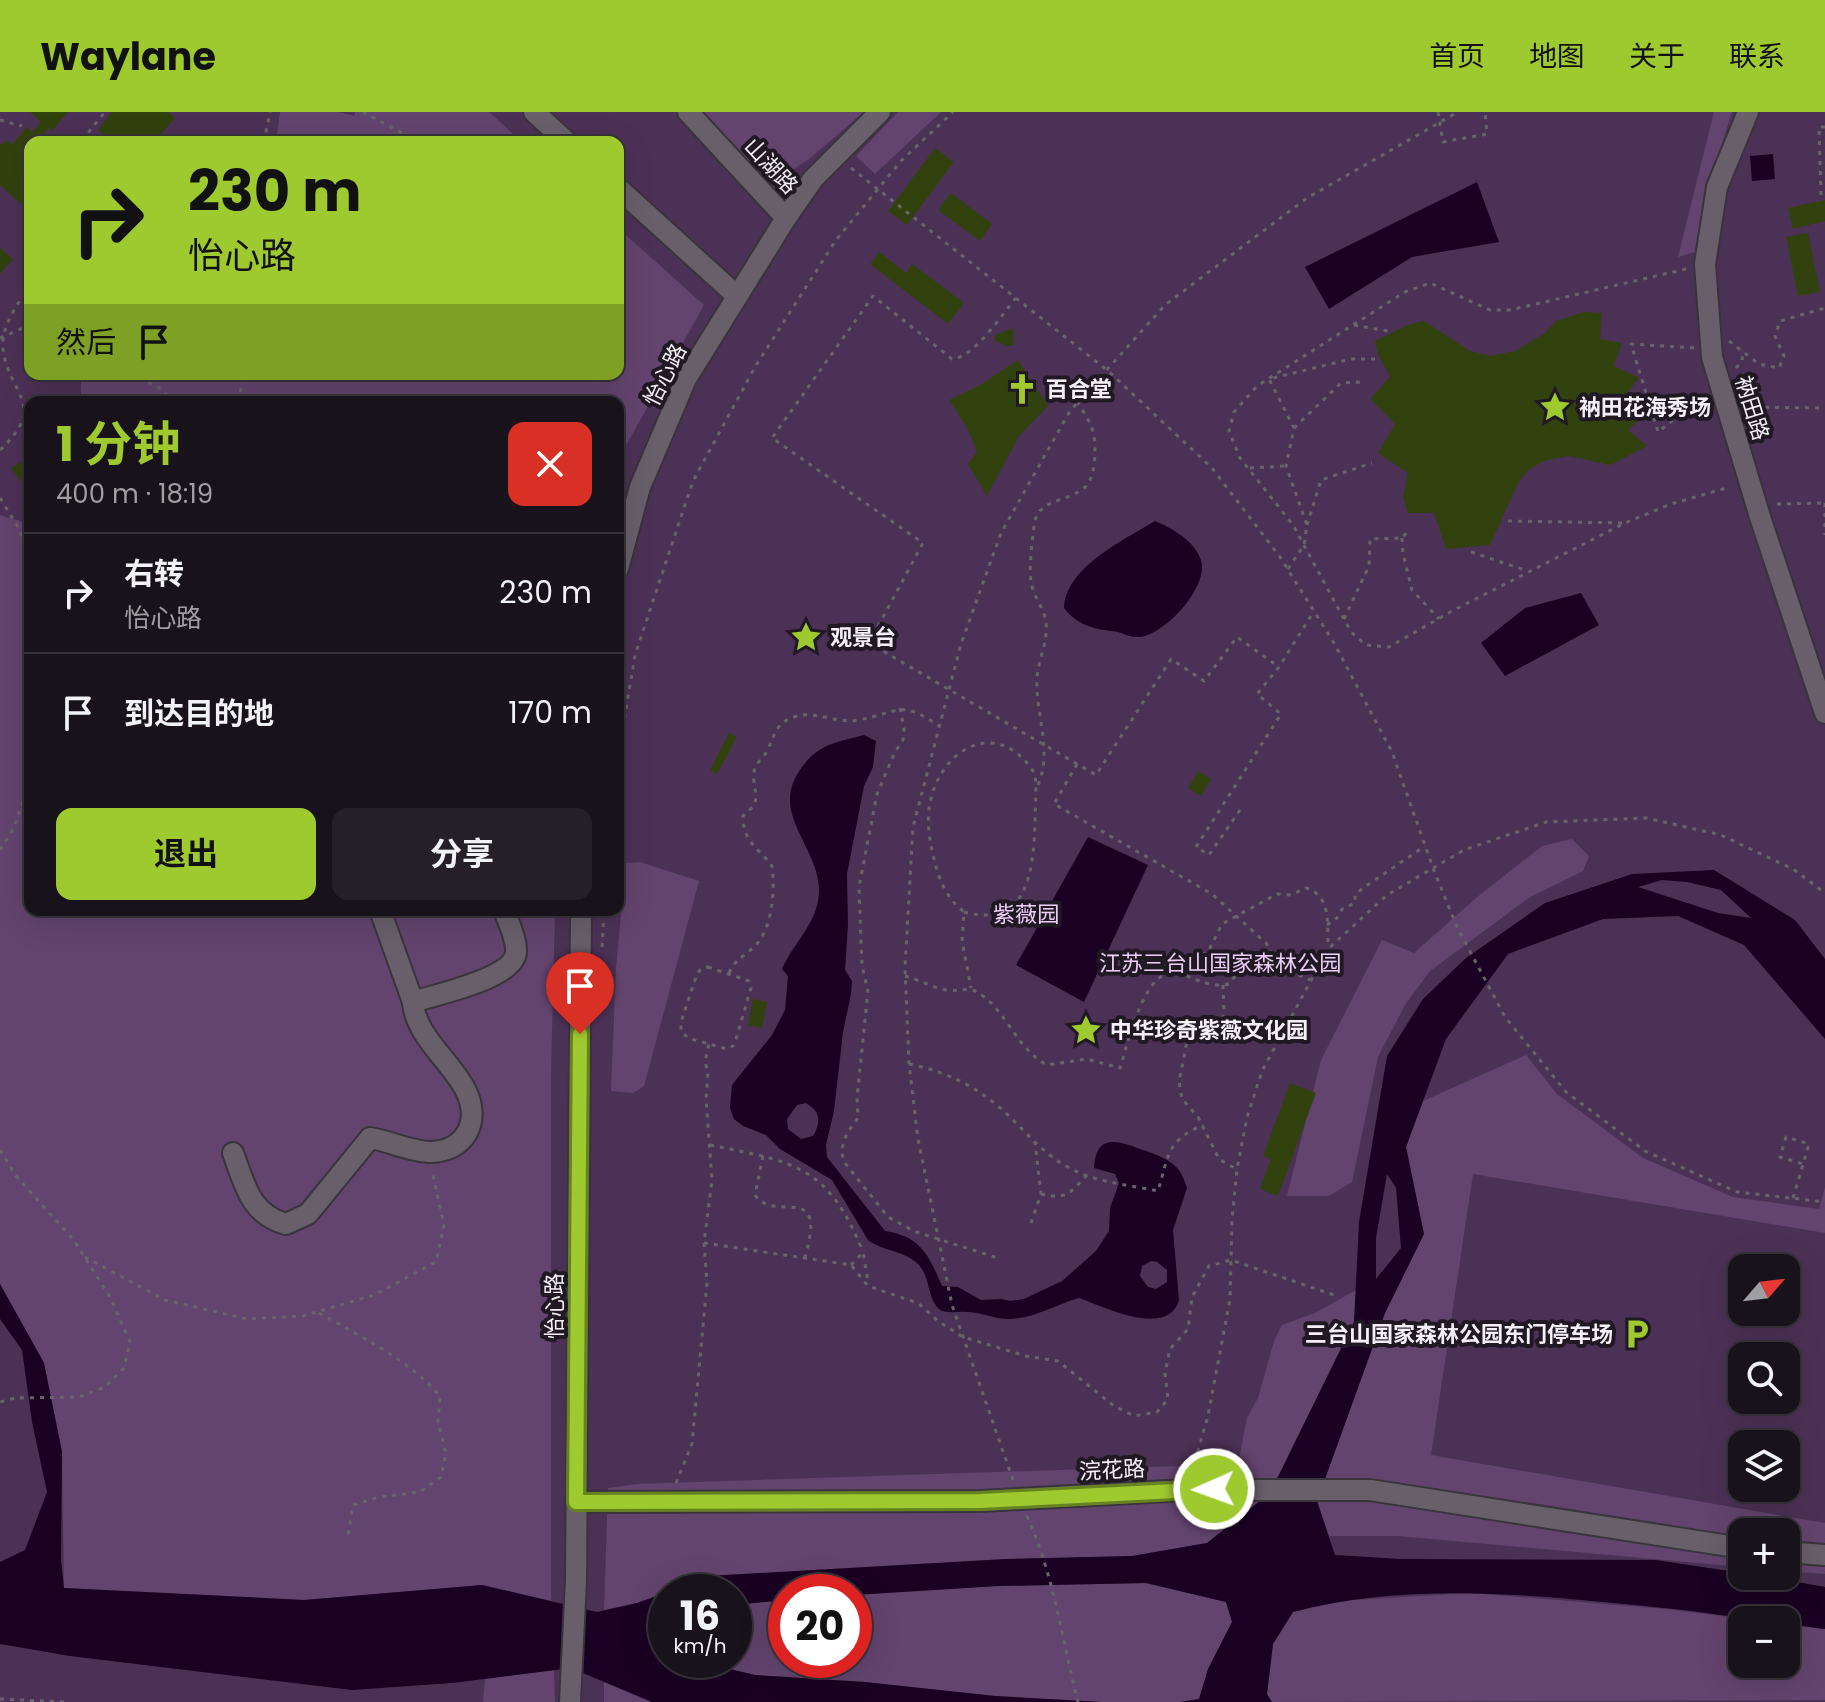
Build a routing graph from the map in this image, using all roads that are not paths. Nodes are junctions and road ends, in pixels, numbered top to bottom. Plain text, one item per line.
1 (534, 112) edge
2 (688, 112) edge
3 (880, 112) edge
4 (1748, 112) edge
5 (560, 136) edge
6 (624, 193) edge
7 (786, 218) junction
8 (737, 296) junction
9 (624, 547) edge
10 (1825, 713) edge
11 (382, 916) edge
12 (506, 916) edge
13 (581, 916) edge
14 (413, 1002) junction
15 (233, 1153) dead end
16 (576, 1502) junction
17 (1728, 1546) edge
18 (1800, 1553) edge
19 (1825, 1555) edge
20 (570, 1696) edge

1 - 5 street
2 - 7 street, 山湖路
3 - 7 street, 怡心路
4 - 10 street, 衲田路
6 - 8 street
7 - 8 street, 怡心路
8 - 9 street, 怡心路
11 - 14 street
12 - 14 street
13 - 16 street, 怡心路
14 - 15 street
16 - 17 street, 浣花路
16 - 20 street, 怡心路
18 - 19 street

